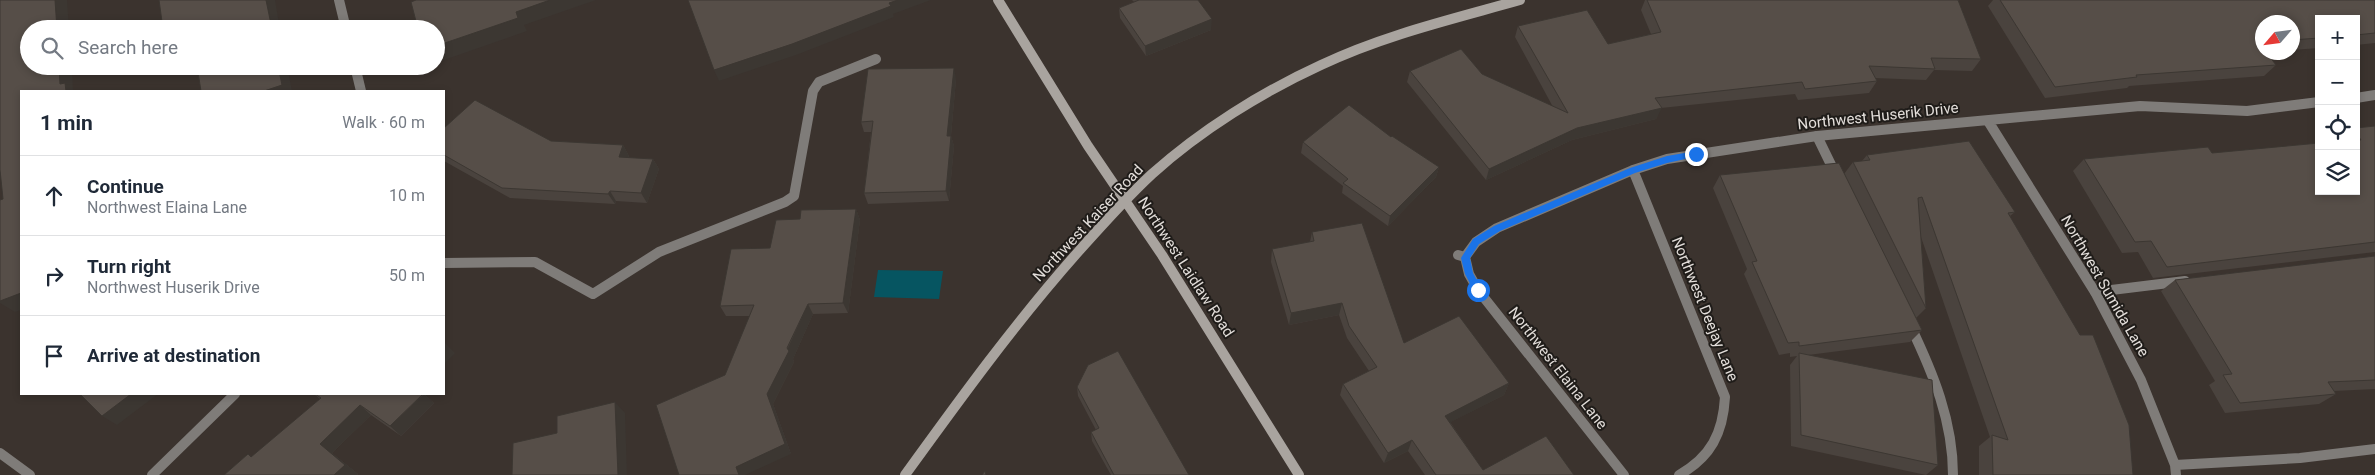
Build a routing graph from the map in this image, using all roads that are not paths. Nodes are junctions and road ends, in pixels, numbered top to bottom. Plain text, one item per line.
1 (339, 0) edge
2 (998, 0) edge
3 (1520, 0) edge
4 (344, 20) edge
5 (876, 59) dead end
6 (357, 75) edge
7 (361, 90) edge
8 (2375, 96) edge
9 (2360, 98) edge
10 (2315, 102) edge
11 (1988, 121) junction
12 (1817, 136) junction
13 (1633, 170) junction
14 (1842, 188) edge
15 (1124, 200) junction
16 (1462, 256) joint
17 (445, 263) edge
18 (2191, 280) edge
19 (2095, 292) junction
20 (1903, 311) edge
21 (235, 395) edge
22 (2375, 449) edge
23 (0, 453) edge
24 (2176, 470) edge
25 (30, 475) edge
26 (152, 475) edge
27 (905, 475) edge
28 (1299, 475) edge
29 (1624, 475) edge
30 (1679, 475) edge
31 (1953, 475) edge

1 - 4 street
2 - 15 main road, Northwest Laidlaw Road
3 - 15 main road, Northwest Kaiser Road
5 - 17 street
6 - 7 street
8 - 9 street
10 - 11 street, Northwest Huserik Drive
11 - 12 street, Northwest Huserik Drive
11 - 19 street, Northwest Sumida Lane
12 - 13 street, Northwest Huserik Drive
12 - 14 street
13 - 16 street, Northwest Huserik Drive
13 - 30 street, Northwest Deejay Lane
15 - 27 main road, Northwest Kaiser Road
15 - 28 main road, Northwest Laidlaw Road
16 - 29 street, Northwest Elaina Lane
18 - 19 street
19 - 24 street, Northwest Sumida Lane
20 - 31 street
21 - 26 street
22 - 24 street
23 - 25 street

